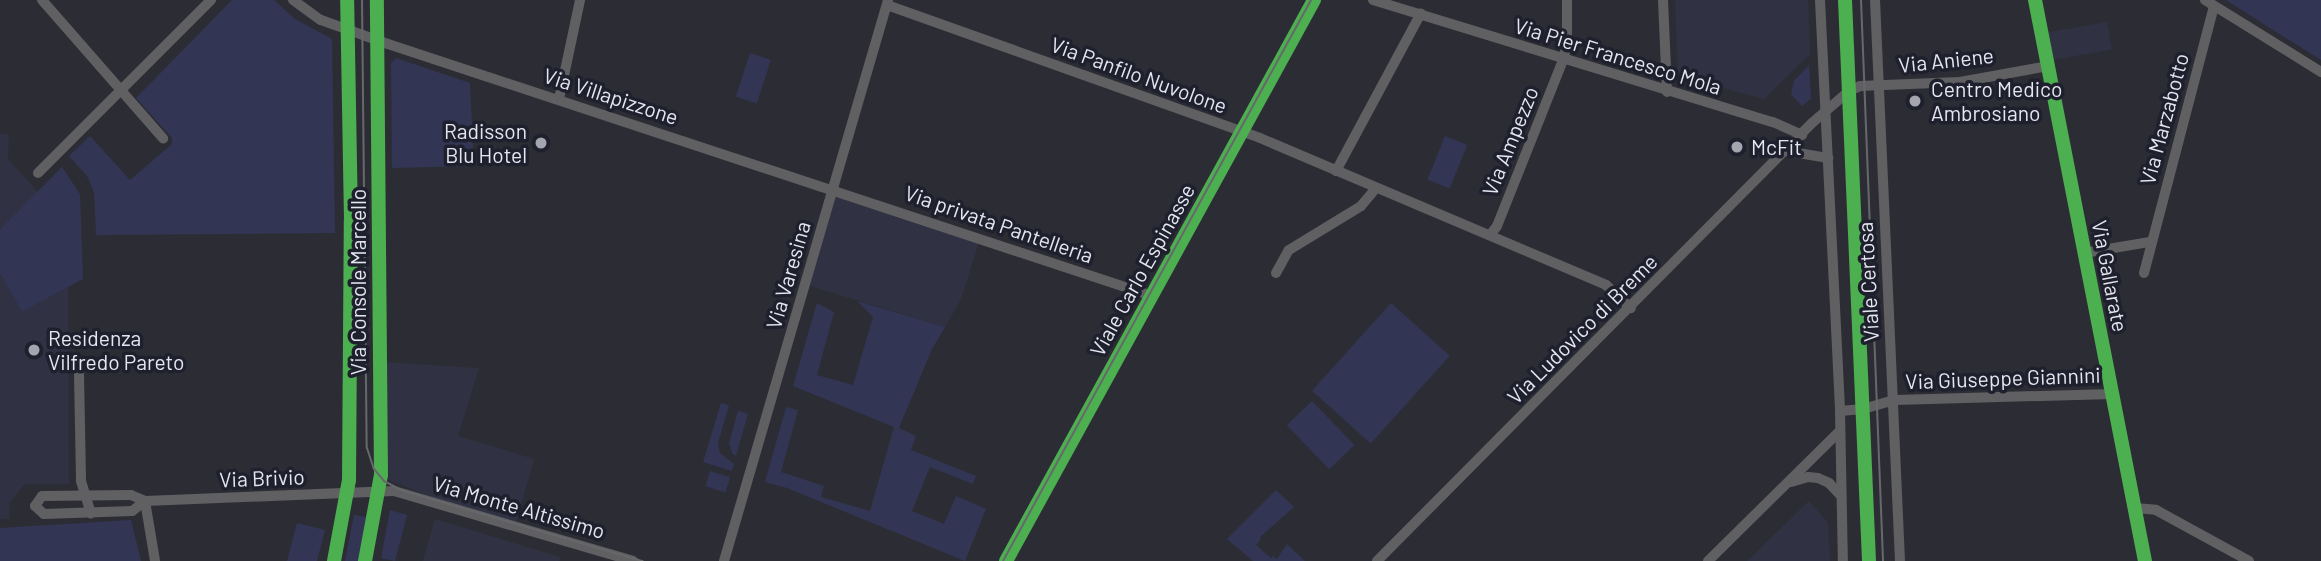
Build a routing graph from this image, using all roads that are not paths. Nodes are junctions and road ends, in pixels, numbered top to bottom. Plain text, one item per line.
1 (42, 0) edge
2 (211, 0) edge
3 (293, 0) edge
4 (347, 0) edge
5 (377, 0) edge
6 (580, 0) edge
7 (1314, 0) edge
8 (1373, 0) edge
9 (1566, 0) edge
10 (1663, 0) edge
11 (1820, 0) edge
12 (1846, 0) edge
13 (1875, 0) edge
14 (2035, 0) edge
15 (887, 3) edge
16 (2209, 3) edge
17 (1420, 13) junction
18 (347, 29) junction
19 (378, 40) junction
20 (1563, 60) junction
21 (2048, 66) junction
22 (2321, 72) edge
23 (1879, 85) junction
24 (119, 91) junction
25 (1849, 91) junction
26 (1667, 92) junction
27 (559, 99) junction
28 (1824, 113) junction
29 (1242, 132) junction
30 (1802, 135) junction
31 (163, 138) dead end
32 (1787, 150) junction
33 (1828, 158) junction
34 (1336, 171) junction
35 (38, 173) dead end
36 (1376, 188) junction
37 (833, 189) junction
38 (1490, 235) junction
39 (2150, 242) junction
40 (2084, 253) junction
41 (1276, 272) dead end
42 (2144, 273) dead end
43 (1152, 296) junction
44 (1631, 308) junction
45 (79, 374) dead end
46 (2112, 394) junction
47 (1895, 400) junction
48 (1863, 409) junction
49 (1840, 411) junction
50 (1840, 431) junction
51 (1790, 482) junction
52 (387, 492) junction
53 (348, 493) junction
54 (85, 495) junction
55 (1840, 495) junction
56 (145, 501) junction
57 (2135, 508) junction
58 (91, 513) junction
59 (155, 561) edge
60 (334, 561) edge
61 (365, 561) edge
62 (633, 561) edge
63 (724, 561) edge
64 (1006, 561) edge
65 (1377, 561) edge
66 (1708, 561) edge
67 (1843, 561) edge
68 (1870, 561) edge
69 (1900, 561) edge
70 (2145, 561) edge
71 (2249, 561) edge

1 - 24 street
2 - 24 street
3 - 18 street
4 - 18 main road, Via Console Marcello
5 - 19 main road, Via Console Marcello
6 - 27 street
7 - 29 main road, Viale Carlo Espinasse
8 - 17 street, Via Pier Francesco Mola
9 - 20 street, Via Ampezzo
10 - 26 street
11 - 28 street, Viale Certosa
12 - 25 main road, Viale Certosa
13 - 23 street, Viale Certosa
14 - 21 main road, Via Gallarate
15 - 29 street, Via Panfilo Nuvolone
15 - 37 street, Via Varesina
16 - 22 street
16 - 39 street, Via Marzabotto
17 - 20 street, Via Pier Francesco Mola
17 - 34 street
18 - 19 street, Via Villapizzone
18 - 53 main road, Via Console Marcello
19 - 27 street, Via Villapizzone
19 - 52 main road, Via Console Marcello
20 - 26 street, Via Pier Francesco Mola
20 - 38 street, Via Ampezzo
21 - 23 street, Via Aniene
21 - 40 main road, Via Gallarate
23 - 25 street, Via Aniene
23 - 47 street, Viale Certosa
24 - 31 street
24 - 35 street
25 - 28 street
25 - 48 main road, Viale Certosa
26 - 30 street, Via Pier Francesco Mola
27 - 37 street, Via Villapizzone
28 - 30 street, Via Ludovico di Breme
28 - 33 street, Viale Certosa
29 - 34 street, Via Panfilo Nuvolone
29 - 43 main road, Viale Carlo Espinasse
30 - 32 street, Via Ludovico di Breme
32 - 33 street
32 - 44 street, Via Ludovico di Breme
33 - 49 street, Viale Certosa
34 - 36 street, Via Panfilo Nuvolone
36 - 38 street, Via Panfilo Nuvolone
36 - 41 street
37 - 43 street, Via privata Pantelleria
37 - 63 street, Via Varesina
38 - 44 street, Via Panfilo Nuvolone
39 - 40 street
39 - 42 street, Via Marzabotto
40 - 46 main road, Via Gallarate
43 - 64 main road, Viale Carlo Espinasse
44 - 65 street, Via Ludovico di Breme
45 - 54 street
46 - 47 street, Via Giuseppe Giannini
46 - 57 main road, Via Gallarate
47 - 48 street, Via Giuseppe Giannini
47 - 69 street, Viale Certosa
48 - 49 street, Via Giuseppe Giannini
48 - 68 main road, Viale Certosa
49 - 50 street, Viale Certosa
50 - 51 street
50 - 55 street, Viale Certosa
51 - 55 street
51 - 66 street
52 - 53 street, Via Brivio
52 - 61 main road, Via Console Marcello
52 - 62 street, Via Monte Altissimo
53 - 56 street, Via Brivio
53 - 60 main road, Via Console Marcello
54 - 56 street, Via Brivio
54 - 58 street
54 - 58 street, Via Brivio
55 - 67 street, Viale Certosa
56 - 58 street, Via Brivio
56 - 59 street
57 - 70 main road, Via Gallarate
57 - 71 street

